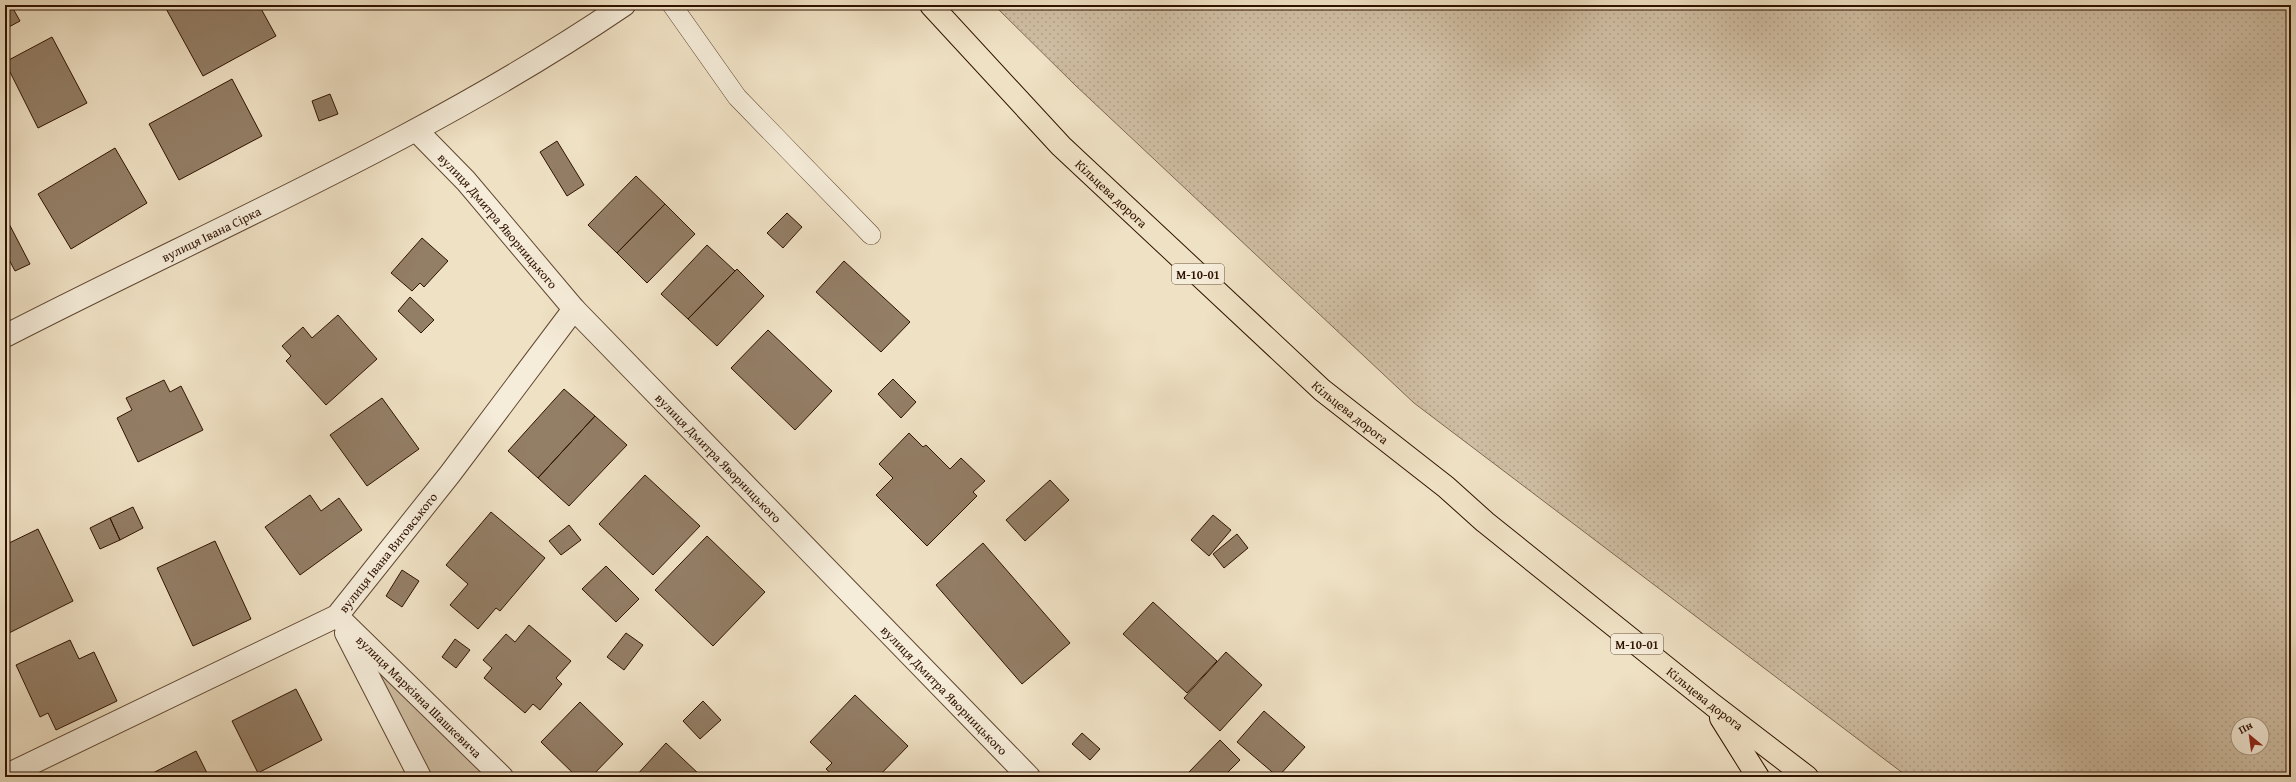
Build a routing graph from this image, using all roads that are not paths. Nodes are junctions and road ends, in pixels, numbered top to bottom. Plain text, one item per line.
1 (624, 5) edge
2 (672, 5) edge
3 (931, 5) edge
4 (417, 131) junction
5 (871, 235) dead end
6 (574, 309) junction
7 (5, 336) edge
8 (337, 616) junction
9 (1713, 705) junction
10 (5, 776) edge
11 (420, 777) edge
12 (502, 777) edge
13 (1029, 777) edge
14 (1758, 777) edge
15 (1807, 777) edge

1 - 4 street, вулиця Івана Сірка
2 - 5 lane
3 - 9 highway, Кільцева дорога / М-10-01
4 - 6 street, вулиця Дмитра Яворницького
4 - 7 street, вулиця Івана Сірка
6 - 8 street, вулиця Івана Виговського
6 - 13 street, вулиця Дмитра Яворницького
8 - 10 street, вулиця Івана Виговського
8 - 11 street
8 - 12 street, вулиця Маркіяна Шашкевича
9 - 14 highway
9 - 15 highway, Кільцева дорога / М-10-01

